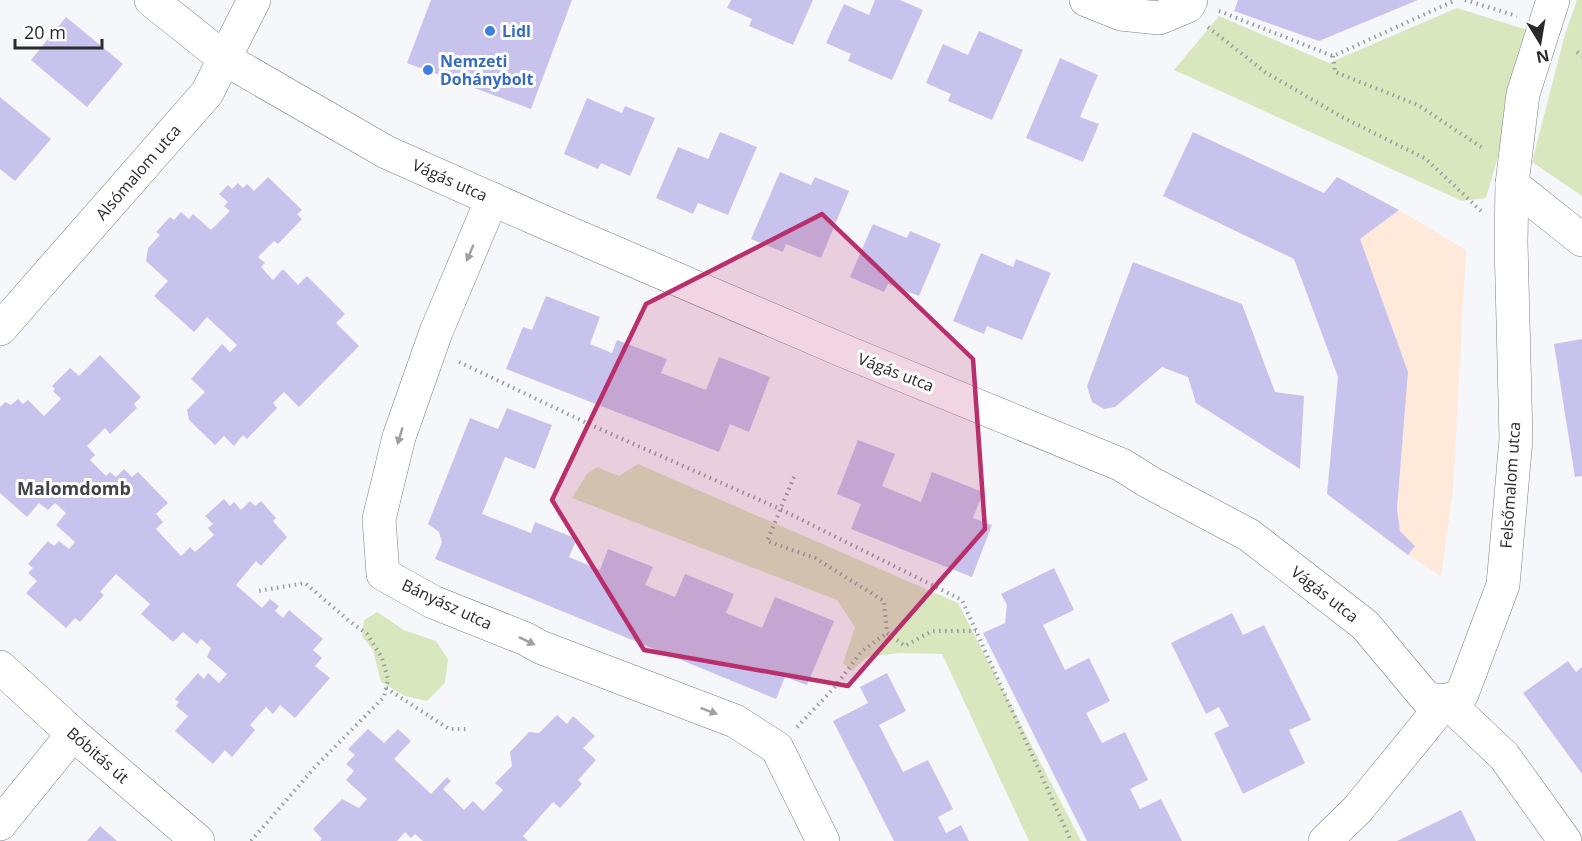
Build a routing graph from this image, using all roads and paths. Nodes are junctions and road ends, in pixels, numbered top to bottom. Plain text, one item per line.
1 (151, 0) edge
2 (254, 0) edge
3 (1086, 0) edge
4 (1456, 0) edge
5 (1465, 0) edge
6 (1187, 4) edge
7 (1549, 12) edge
8 (1577, 52) dead end
9 (1333, 56) junction
10 (1582, 56) edge
11 (225, 59) junction
12 (1492, 155) dead end
13 (1512, 184) junction
14 (492, 199) junction
15 (1484, 214) dead end
16 (1582, 240) edge
17 (0, 329) edge
18 (431, 348) junction
19 (794, 477) dead end
20 (780, 509) junction
21 (258, 591) dead end
22 (976, 631) junction
23 (887, 633) junction
24 (0, 667) edge
25 (386, 688) junction
26 (1446, 701) junction
27 (467, 729) dead end
28 (73, 734) junction
29 (779, 750) junction
30 (0, 824) edge
31 (198, 841) edge
32 (251, 841) edge
33 (823, 841) edge
34 (1071, 841) edge
35 (1325, 841) edge
36 (1565, 841) edge

1 - 11 street, Vágás utca
2 - 11 street, Alsómalom utca
3 - 6 street
4 - 9 path
5 - 7 path
6 - 9 path
6 - 15 path
7 - 13 street, Felsőmalom utca
8 - 10 path
9 - 12 path
11 - 14 street, Vágás utca
11 - 17 street, Alsómalom utca
13 - 16 street
13 - 26 street, Felsőmalom utca
14 -> 18 street, Bányász utca
14 - 26 street, Vágás utca
18 - 20 path
18 -> 29 street, Bányász utca
19 - 20 path
20 - 22 path
20 - 23 path
21 - 25 path
22 - 23 path
22 - 34 path
23 - 29 path
24 - 28 street, Bóbitás út
25 - 27 path
25 - 32 path
26 - 35 street, Felsőmalom utca
26 - 36 street, Vágás utca
28 - 30 street
28 - 31 street, Bóbitás út
29 - 33 street

